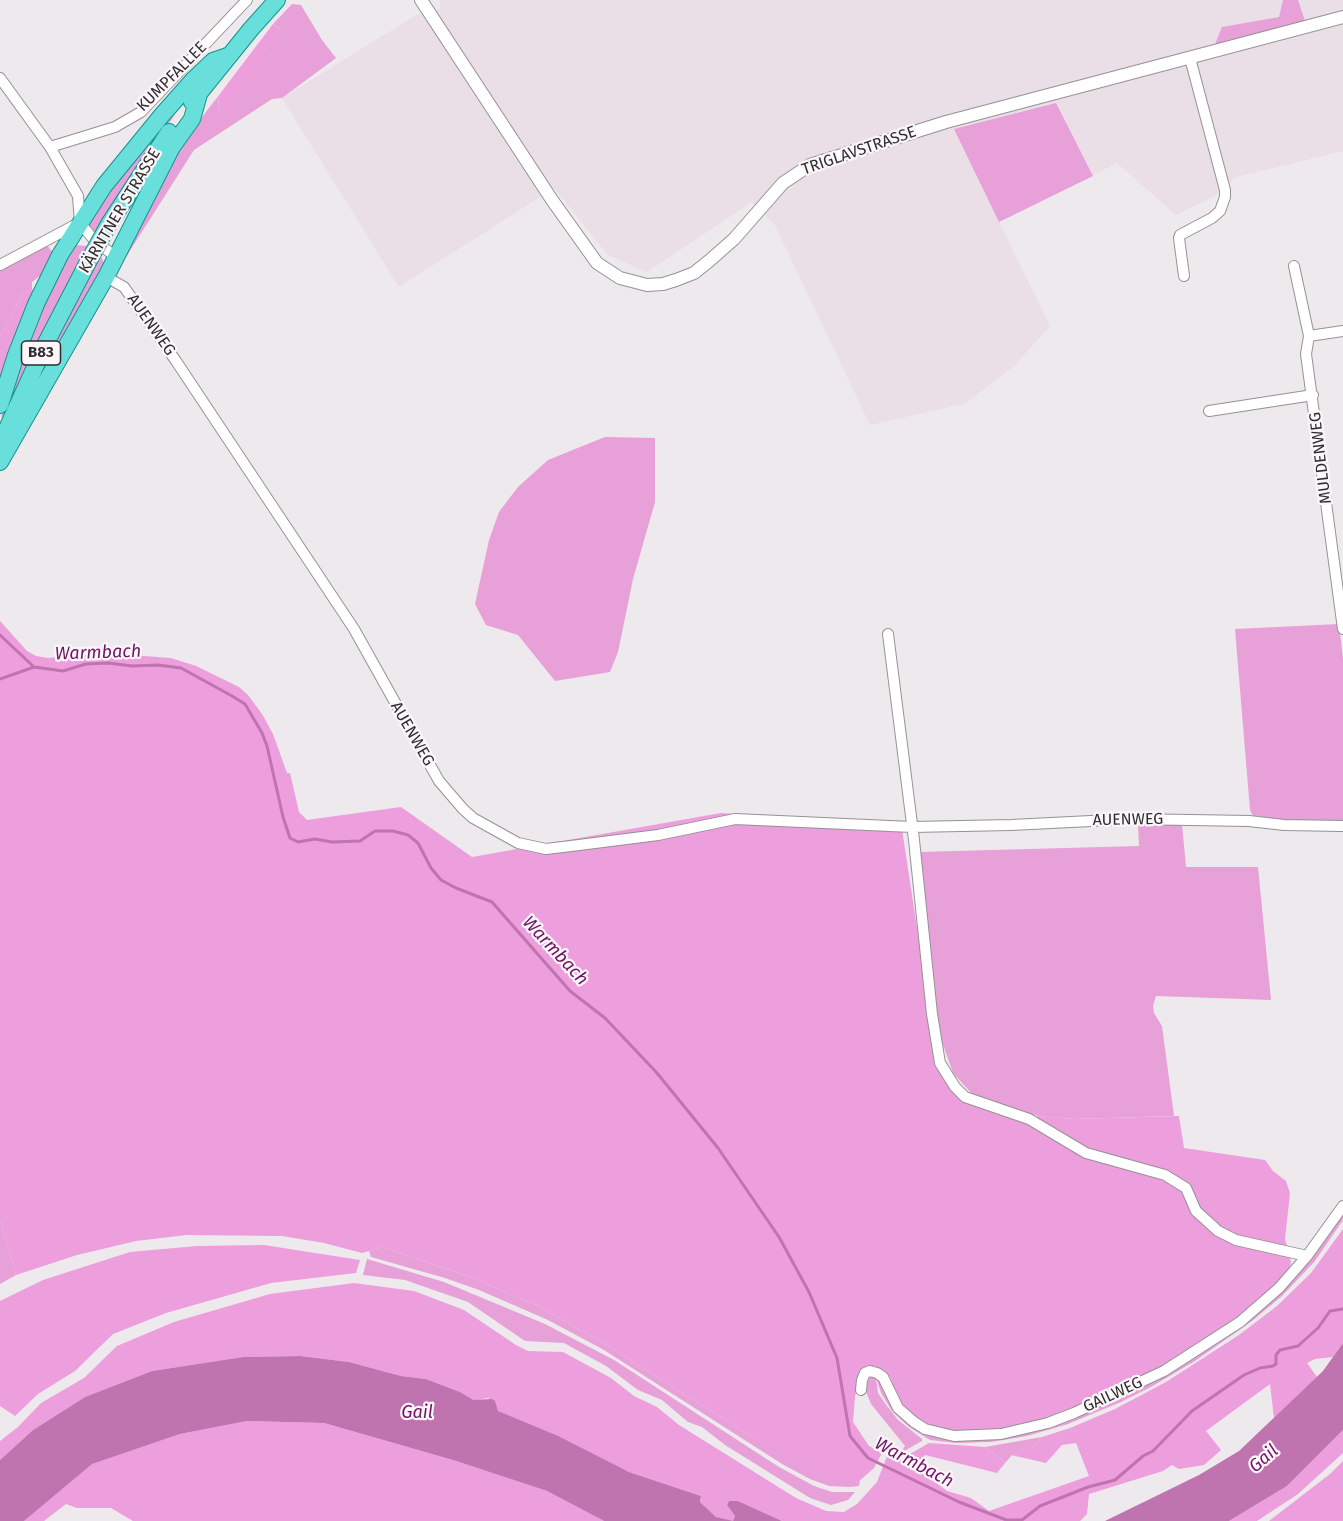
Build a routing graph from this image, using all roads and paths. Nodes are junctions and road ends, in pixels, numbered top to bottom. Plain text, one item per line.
1 (248, 0) edge
2 (277, 0) edge
3 (421, 0) edge
4 (1343, 18) edge
5 (230, 55) junction
6 (1190, 58) junction
7 (0, 78) edge
8 (199, 94) junction
9 (50, 147) junction
10 (80, 223) junction
11 (116, 257) junction
12 (0, 265) edge
13 (1294, 266) dead end
14 (1184, 276) dead end
15 (106, 277) junction
16 (1343, 331) edge
17 (1309, 336) junction
18 (1313, 395) junction
19 (0, 405) edge
20 (1209, 411) dead end
21 (0, 445) edge
22 (0, 462) edge
23 (1343, 629) edge
24 (888, 634) dead end
25 (1343, 826) edge
26 (912, 827) junction
27 (1343, 1206) edge
28 (1307, 1256) junction
29 (861, 1390) dead end

1 - 9 street, KUMPFALLEE
2 - 5 main road, KÄRNTNER STRASSE / B83
3 - 6 street, TRIGLAVSTRASSE
4 - 6 street, TRIGLAVSTRASSE
5 - 8 main road, KÄRNTNER STRASSE / B83
5 - 10 main road
6 - 14 street
7 - 9 street
8 - 11 main road
8 - 21 main road, KÄRNTNER STRASSE / B83, bridge
9 - 10 street
10 - 11 street
10 - 12 street
10 - 19 main road
11 - 15 main road
13 - 17 street, MULDENWEG
15 - 22 main road
15 - 26 street, AUENWEG
16 - 17 street
17 - 18 street, MULDENWEG
18 - 20 street, MULDENWEG
18 - 23 street, MULDENWEG
24 - 26 street
25 - 26 street, AUENWEG
26 - 28 street
27 - 28 street, GAILWEG
28 - 29 street, GAILWEG

